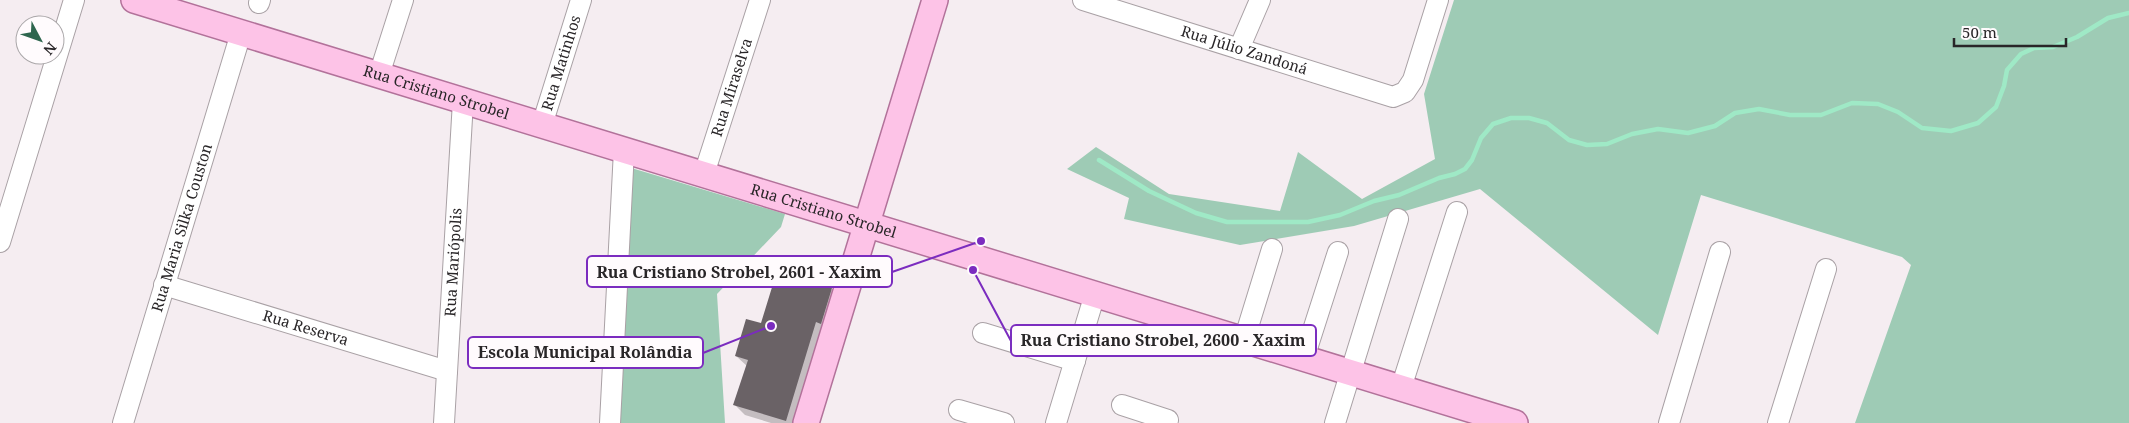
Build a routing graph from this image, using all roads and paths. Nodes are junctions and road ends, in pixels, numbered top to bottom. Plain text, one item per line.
1 (74, 0) edge
2 (134, 0) edge
3 (403, 0) edge
4 (581, 0) edge
5 (760, 0) edge
6 (935, 0) edge
7 (1083, 0) edge
8 (1260, 0) edge
9 (1438, 0) edge
10 (241, 33) junction
11 (1239, 49) junction
12 (379, 75) junction
13 (463, 101) junction
14 (542, 125) junction
15 (624, 150) junction
16 (704, 174) junction
17 (1457, 212) dead end
18 (1398, 219) dead end
19 (867, 224) junction
20 (0, 242) edge
21 (1272, 249) dead end
22 (1338, 252) dead end
23 (1720, 252) dead end
24 (1826, 269) dead end
25 (164, 285) junction
26 (1095, 294) junction
27 (983, 333) dead end
28 (1244, 340) junction
29 (1304, 358) junction
30 (1075, 361) junction
31 (447, 371) junction
32 (1351, 373) junction
33 (1401, 388) junction
34 (1122, 405) dead end
35 (959, 410) dead end
36 (1168, 420) dead end
37 (123, 423) edge
38 (444, 423) edge
39 (610, 423) edge
40 (806, 423) edge
41 (1004, 423) edge
42 (1056, 423) edge
43 (1335, 423) edge
44 (1515, 423) edge
45 (1669, 423) edge
46 (1778, 423) edge

1 - 20 street
2 - 10 main road, Rua Cristiano Strobel
3 - 12 street
4 - 14 street, Rua Matinhos
5 - 16 street, Rua Miraselva
6 - 19 main road
7 - 11 street, Rua Júlio Zandoná
8 - 11 street
9 - 11 street, Rua Júlio Zandoná
10 - 12 main road, Rua Cristiano Strobel
10 - 25 street, Rua Maria Silka Couston
12 - 13 main road, Rua Cristiano Strobel
13 - 14 main road, Rua Cristiano Strobel
13 - 31 street, Rua Mariópolis
14 - 15 main road, Rua Cristiano Strobel
15 - 16 main road, Rua Cristiano Strobel
15 - 39 street
16 - 19 main road, Rua Cristiano Strobel
17 - 33 street
18 - 32 street
19 - 26 main road, Rua Cristiano Strobel
19 - 40 main road
21 - 28 street
22 - 29 street
23 - 45 street
24 - 46 street
25 - 31 street, Rua Reserva
25 - 37 street, Rua Maria Silka Couston
26 - 28 main road, Rua Cristiano Strobel
26 - 30 street
27 - 30 street
28 - 29 main road, Rua Cristiano Strobel
29 - 32 main road, Rua Cristiano Strobel
30 - 42 street
31 - 38 street, Rua Mariópolis
32 - 33 main road, Rua Cristiano Strobel
32 - 43 street
33 - 44 main road, Rua Cristiano Strobel
34 - 36 street
35 - 41 street

